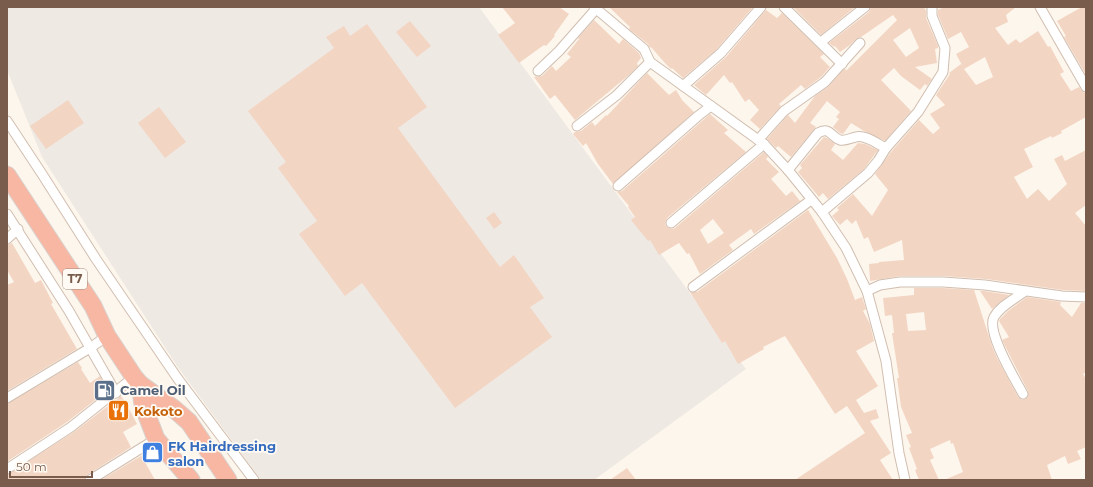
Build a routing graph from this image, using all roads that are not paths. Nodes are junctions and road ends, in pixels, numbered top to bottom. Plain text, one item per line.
1 (761, 7) edge
2 (784, 7) edge
3 (865, 7) edge
4 (932, 7) edge
5 (1040, 7) edge
6 (595, 8) edge
7 (820, 42) junction
8 (860, 44) dead end
9 (650, 62) junction
10 (842, 64) junction
11 (538, 71) dead end
12 (683, 86) junction
13 (1086, 87) edge
14 (711, 106) junction
15 (7, 121) edge
16 (577, 126) dead end
17 (761, 142) junction
18 (886, 148) junction
19 (788, 170) junction
20 (7, 175) edge
21 (618, 186) dead end
22 (811, 200) junction
23 (822, 212) junction
24 (7, 214) edge
25 (671, 223) dead end
26 (18, 230) junction
27 (7, 239) edge
28 (693, 287) dead end
29 (867, 291) junction
30 (1025, 291) junction
31 (1086, 297) edge
32 (107, 336) junction
33 (90, 348) junction
34 (137, 380) junction
35 (116, 393) junction
36 (1023, 394) dead end
37 (7, 398) edge
38 (173, 408) junction
39 (153, 431) junction
40 (7, 469) edge
41 (186, 478) edge
42 (90, 480) edge
43 (228, 480) edge
44 (254, 480) edge
45 (905, 480) edge

1 - 12 street
2 - 7 street
3 - 7 street
4 - 18 street
5 - 13 street
6 - 9 street
6 - 11 street
7 - 10 street
8 - 10 street
9 - 12 street
9 - 16 street
10 - 17 street
12 - 14 street
14 - 17 street
14 - 21 street
15 - 44 street
17 - 19 street
17 - 25 street
18 - 19 street
18 - 23 street
19 - 22 street
20 - 32 highway, T7
22 - 23 street
22 - 28 street
23 - 29 street
24 - 26 street
26 - 27 street
26 - 33 street
29 - 30 street
29 - 45 street
30 - 31 street
30 - 36 street
32 - 33 street
32 - 34 highway, T7
33 - 35 street
33 - 37 street
34 - 35 street
34 - 38 highway, T7
34 - 39 highway, T7
35 - 40 street
38 - 39 highway
38 - 43 highway, T7
39 - 41 highway, T7
39 - 42 street

